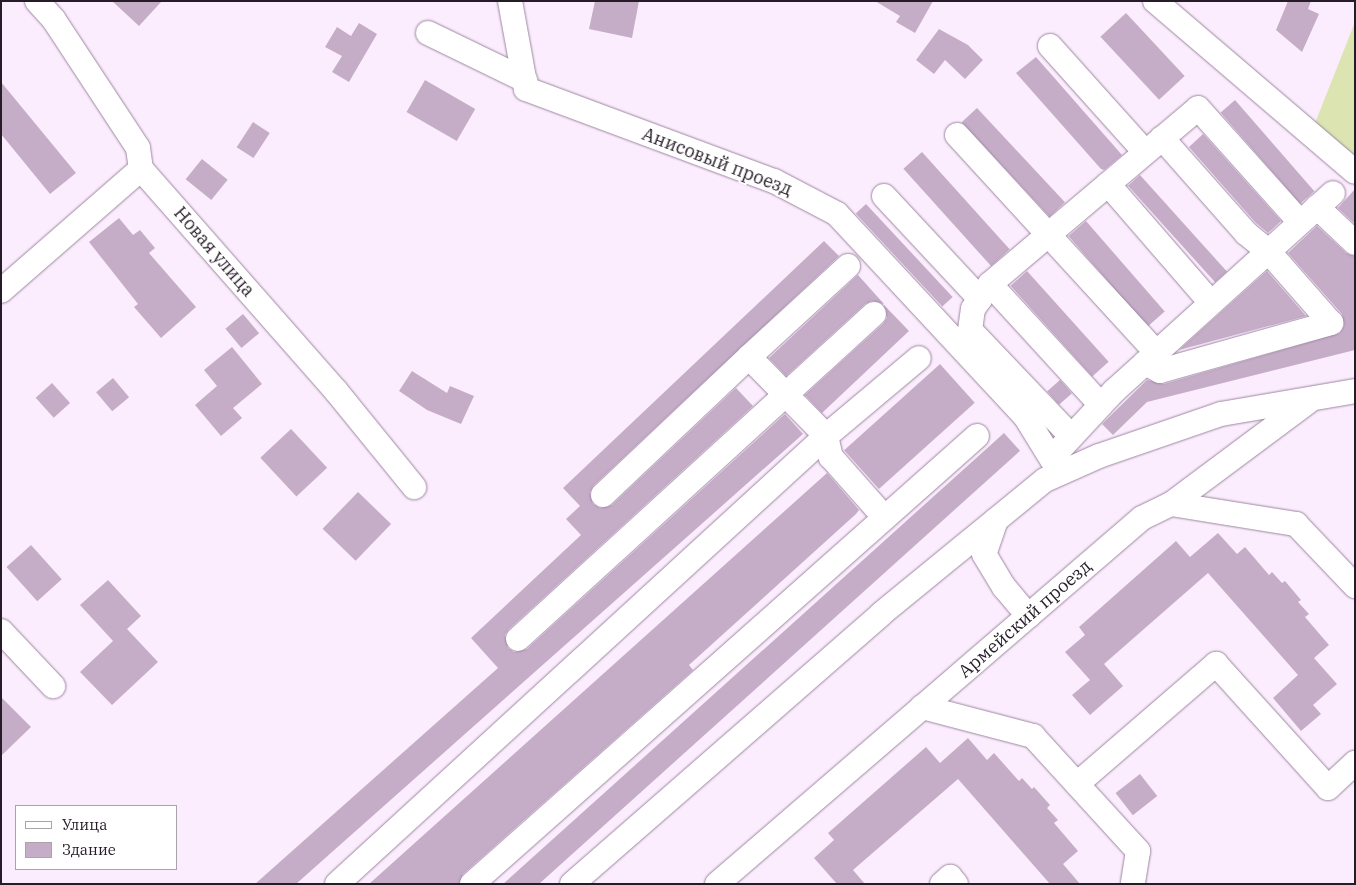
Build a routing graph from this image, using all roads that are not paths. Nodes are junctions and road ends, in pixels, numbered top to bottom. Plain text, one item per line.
1 (38, 1) edge
2 (510, 1) edge
3 (1155, 1) edge
4 (428, 33) dead end
5 (1050, 46) dead end
6 (524, 80) junction
7 (957, 135) dead end
8 (1154, 145) junction
9 (141, 169) junction
10 (1355, 172) edge
11 (1108, 184) junction
12 (884, 196) dead end
13 (1317, 207) junction
14 (1049, 234) junction
15 (1355, 242) edge
16 (1268, 251) junction
17 (848, 266) dead end
18 (1, 291) edge
19 (985, 291) junction
20 (1211, 303) junction
21 (874, 314) dead end
22 (749, 357) junction
23 (1150, 357) junction
24 (919, 358) dead end
25 (1355, 391) edge
26 (786, 395) junction
27 (1313, 398) junction
28 (1101, 405) junction
29 (826, 436) junction
30 (977, 436) dead end
31 (1071, 436) junction
32 (1056, 466) junction
33 (414, 487) dead end
34 (603, 496) dead end
35 (1171, 504) junction
36 (885, 518) junction
37 (996, 520) junction
38 (1355, 586) edge
39 (1028, 616) junction
40 (1, 631) edge
41 (518, 639) dead end
42 (54, 686) dead end
43 (922, 707) junction
44 (1355, 763) edge
45 (1077, 784) junction
46 (337, 884) edge
47 (472, 884) edge
48 (572, 884) edge
49 (717, 884) edge
50 (942, 884) edge
51 (956, 884) edge
52 (1134, 884) edge

1 - 9 street, Новая улица
2 - 6 street
3 - 10 street
4 - 6 street
5 - 8 street
6 - 32 street, Анисовый проезд
7 - 14 street
8 - 11 street
8 - 13 street
8 - 16 street
9 - 18 street
9 - 33 street, Новая улица
11 - 14 street
11 - 20 street
12 - 19 street
13 - 15 street
13 - 16 street
14 - 19 street
14 - 23 street
16 - 20 street
16 - 23 street
17 - 22 street
19 - 28 street
19 - 31 street
20 - 23 street
21 - 26 street
22 - 26 street
22 - 34 street
23 - 28 street
24 - 29 street
25 - 27 street, Армейский проезд
26 - 29 street
26 - 41 street
27 - 32 street
27 - 35 street, Армейский проезд
28 - 31 street
29 - 36 street
29 - 46 street
30 - 36 street
31 - 32 street
32 - 37 street
35 - 38 street
35 - 39 street, Армейский проезд
36 - 47 street
37 - 39 street
37 - 48 street
39 - 43 street, Армейский проезд
40 - 42 street
43 - 45 street
43 - 49 street, Армейский проезд
44 - 45 street
45 - 52 street
50 - 51 street

